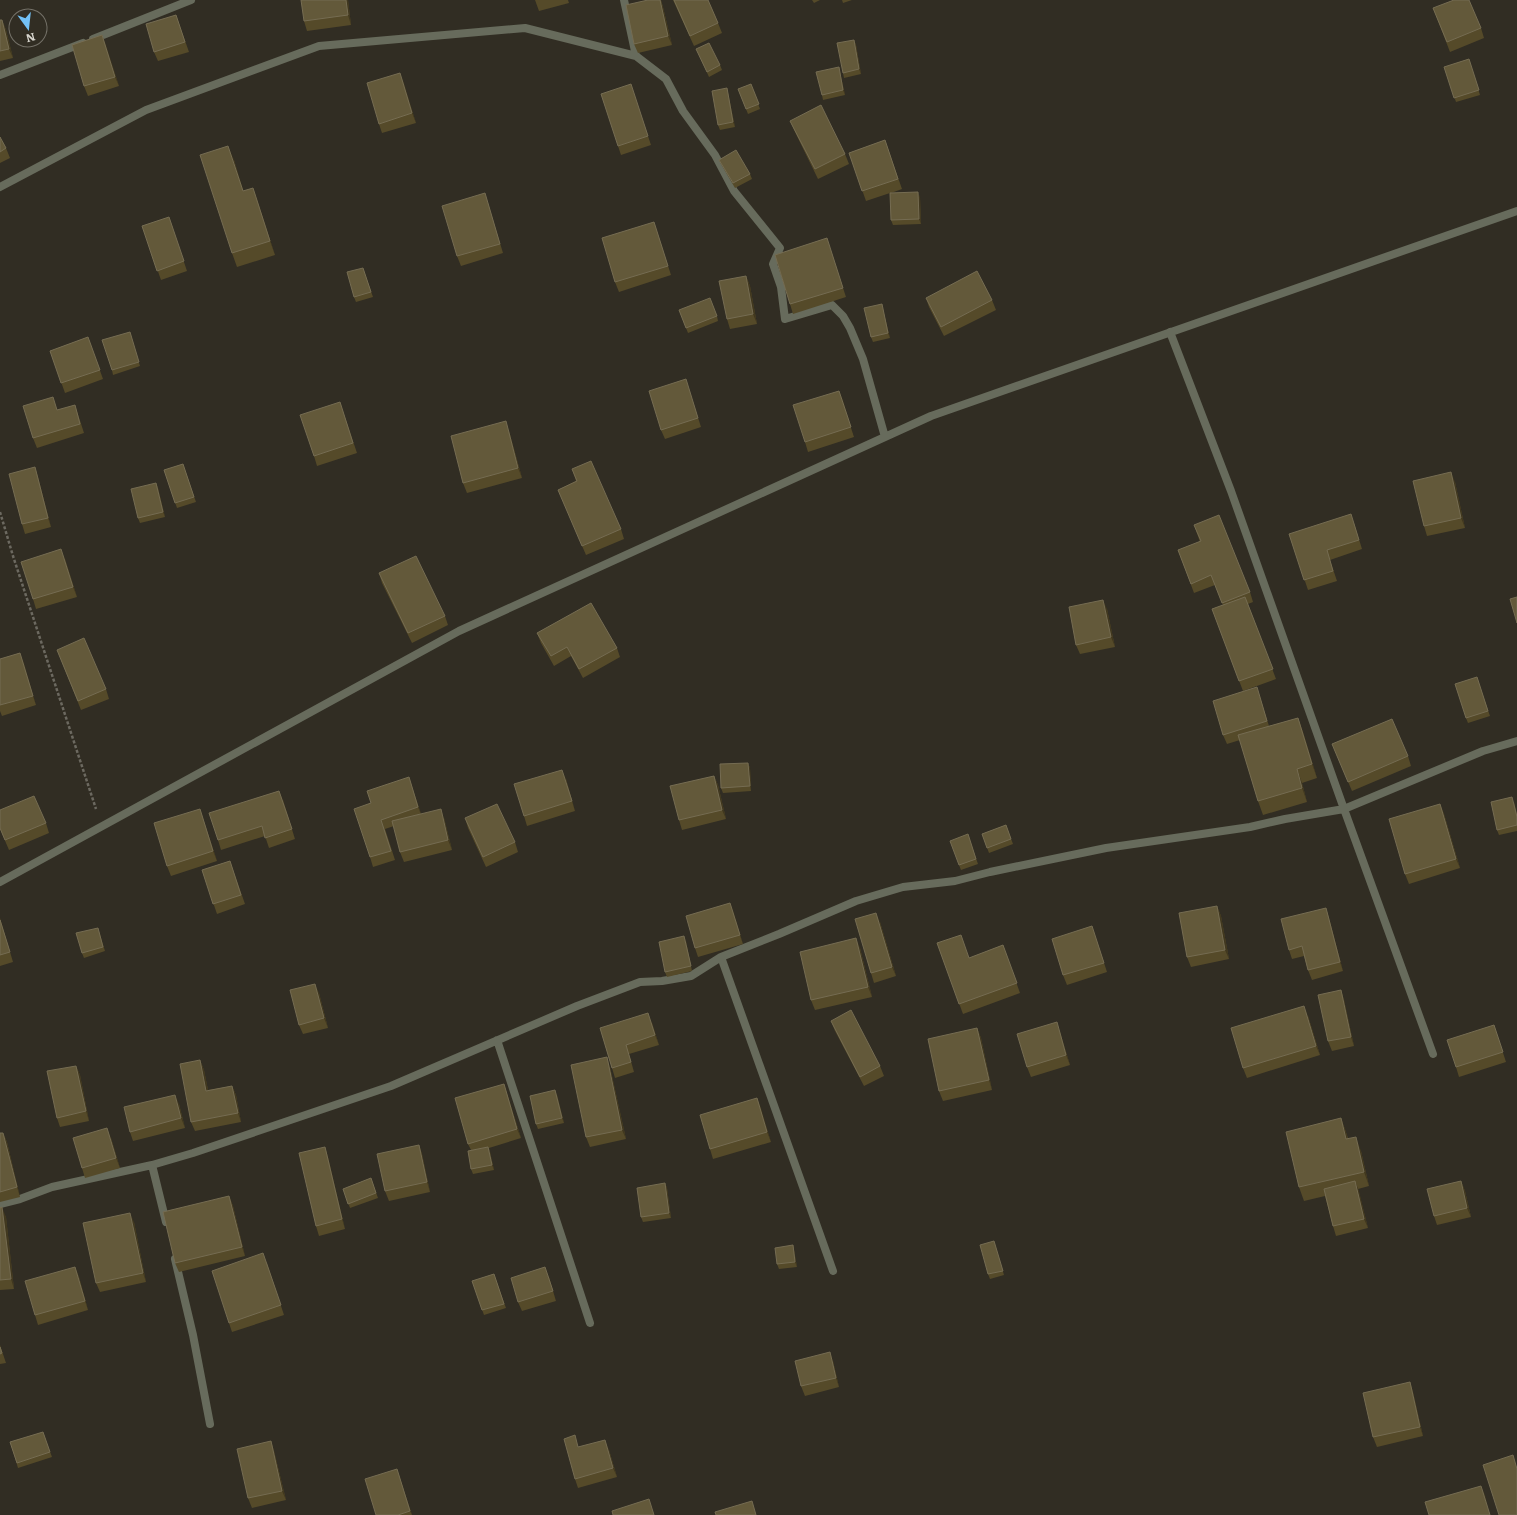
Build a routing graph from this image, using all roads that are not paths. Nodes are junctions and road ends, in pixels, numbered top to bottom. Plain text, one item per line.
1 (191, 0) edge
2 (624, 0) edge
3 (636, 56) junction
4 (0, 76) edge
5 (0, 187) edge
6 (1517, 211) edge
7 (1170, 332) junction
8 (885, 437) junction
9 (1517, 741) edge
10 (1344, 809) junction
11 (0, 882) edge
12 (721, 957) junction
13 (497, 1040) junction
14 (1433, 1054) dead end
15 (152, 1165) junction
16 (0, 1204) edge
17 (169, 1233) edge
18 (172, 1248) edge
19 (833, 1271) dead end
20 (590, 1323) dead end
21 (210, 1424) dead end

1 - 4 street
2 - 3 street
3 - 5 street
3 - 8 street
6 - 7 street
7 - 8 street
7 - 10 street
8 - 11 street
9 - 10 street
10 - 12 street
10 - 14 street
12 - 13 street
12 - 19 street
13 - 15 street
13 - 20 street
15 - 16 street
15 - 17 street
18 - 21 street

